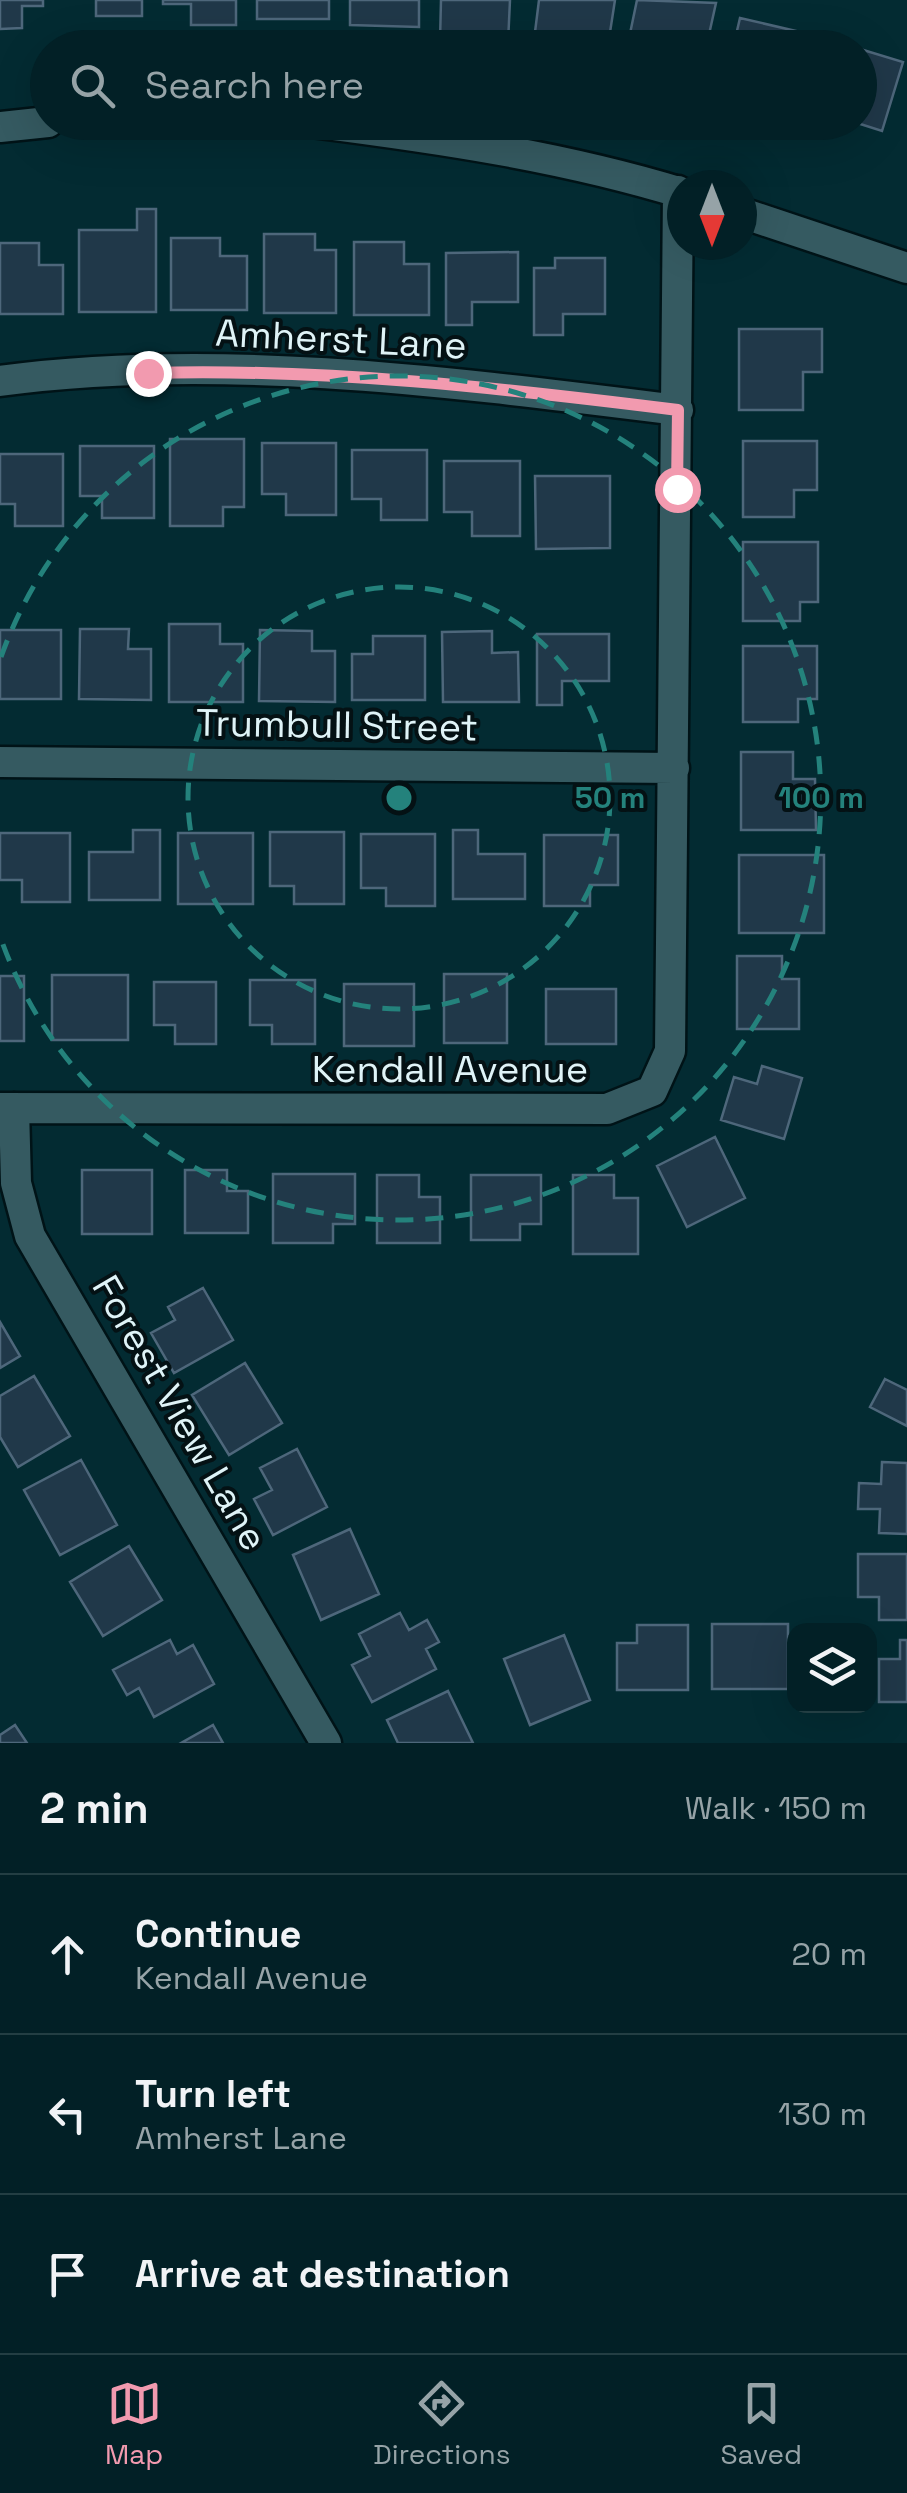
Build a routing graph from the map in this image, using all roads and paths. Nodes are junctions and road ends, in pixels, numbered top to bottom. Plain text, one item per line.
1 (30, 124) edge
2 (0, 126) edge
3 (431, 140) edge
4 (667, 188) edge
5 (757, 218) edge
6 (679, 260) edge
7 (907, 268) edge
8 (0, 381) edge
9 (678, 410) junction
10 (0, 762) edge
11 (674, 768) junction
12 (7, 1108) edge
13 (326, 1743) edge

1 - 2 street
3 - 4 street
5 - 7 street
6 - 9 street, Kendall Avenue
8 - 9 street, Amherst Lane
9 - 11 street, Kendall Avenue
10 - 11 street, Trumbull Street
11 - 12 street, Kendall Avenue
12 - 13 street, Forest View Lane

